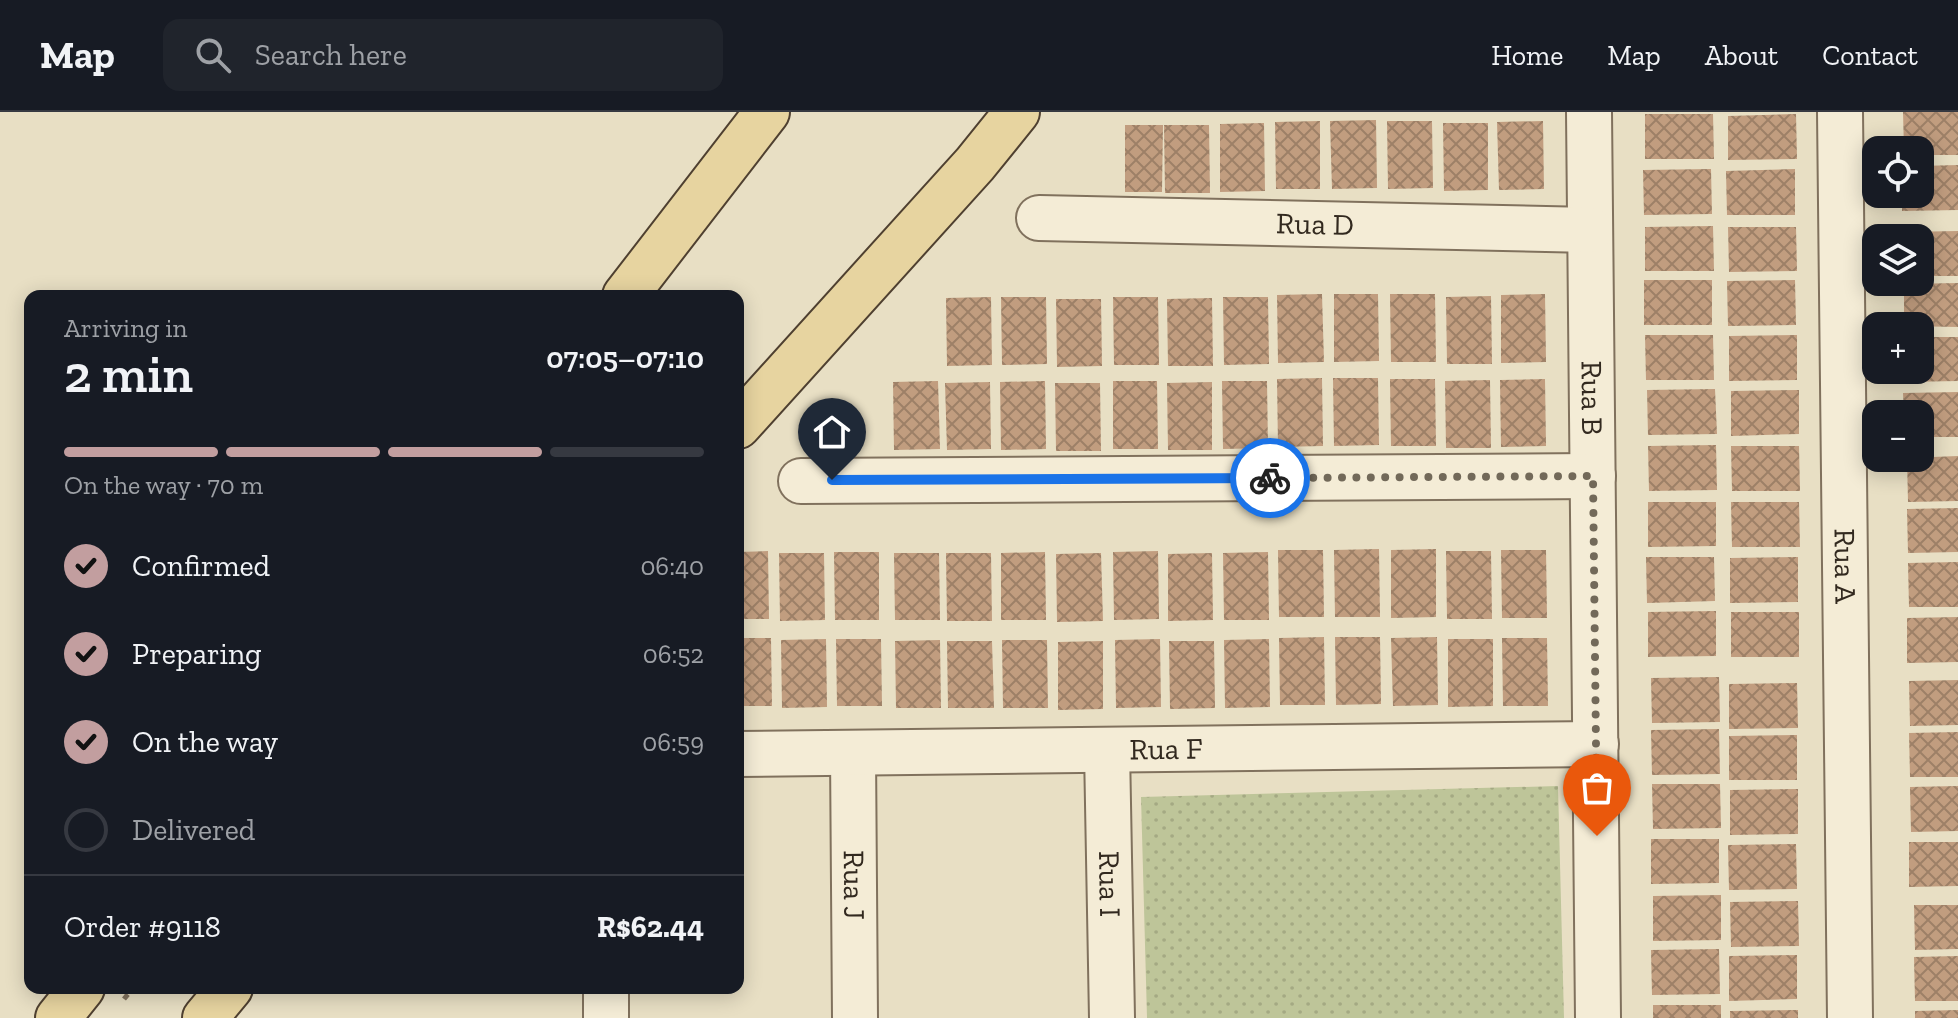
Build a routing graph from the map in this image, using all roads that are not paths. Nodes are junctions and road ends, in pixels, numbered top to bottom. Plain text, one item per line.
1 (767, 112) edge
2 (1017, 112) edge
3 (1589, 112) edge
4 (1840, 112) edge
5 (1039, 218) dead end
6 (1590, 230) junction
7 (630, 290) edge
8 (744, 419) edge
9 (1593, 476) junction
10 (801, 481) dead end
11 (1596, 744) junction
12 (1107, 750) junction
13 (853, 753) junction
14 (744, 754) edge
15 (77, 994) edge
16 (225, 994) edge
17 (606, 994) edge
18 (58, 1018) edge
19 (205, 1018) edge
20 (606, 1018) edge
21 (855, 1018) edge
22 (1112, 1018) edge
23 (1598, 1018) edge
24 (1850, 1018) edge

1 - 7 main road
2 - 8 main road
3 - 6 street, Rua B
4 - 24 street, Rua A
5 - 6 street, Rua D
6 - 9 street, Rua B
9 - 10 street
9 - 11 street, Rua B
11 - 12 street, Rua F
11 - 23 street, Rua B
12 - 13 street, Rua F
12 - 22 street, Rua I
13 - 14 street, Rua F
13 - 21 street, Rua J
15 - 18 main road
16 - 19 main road
17 - 20 street

